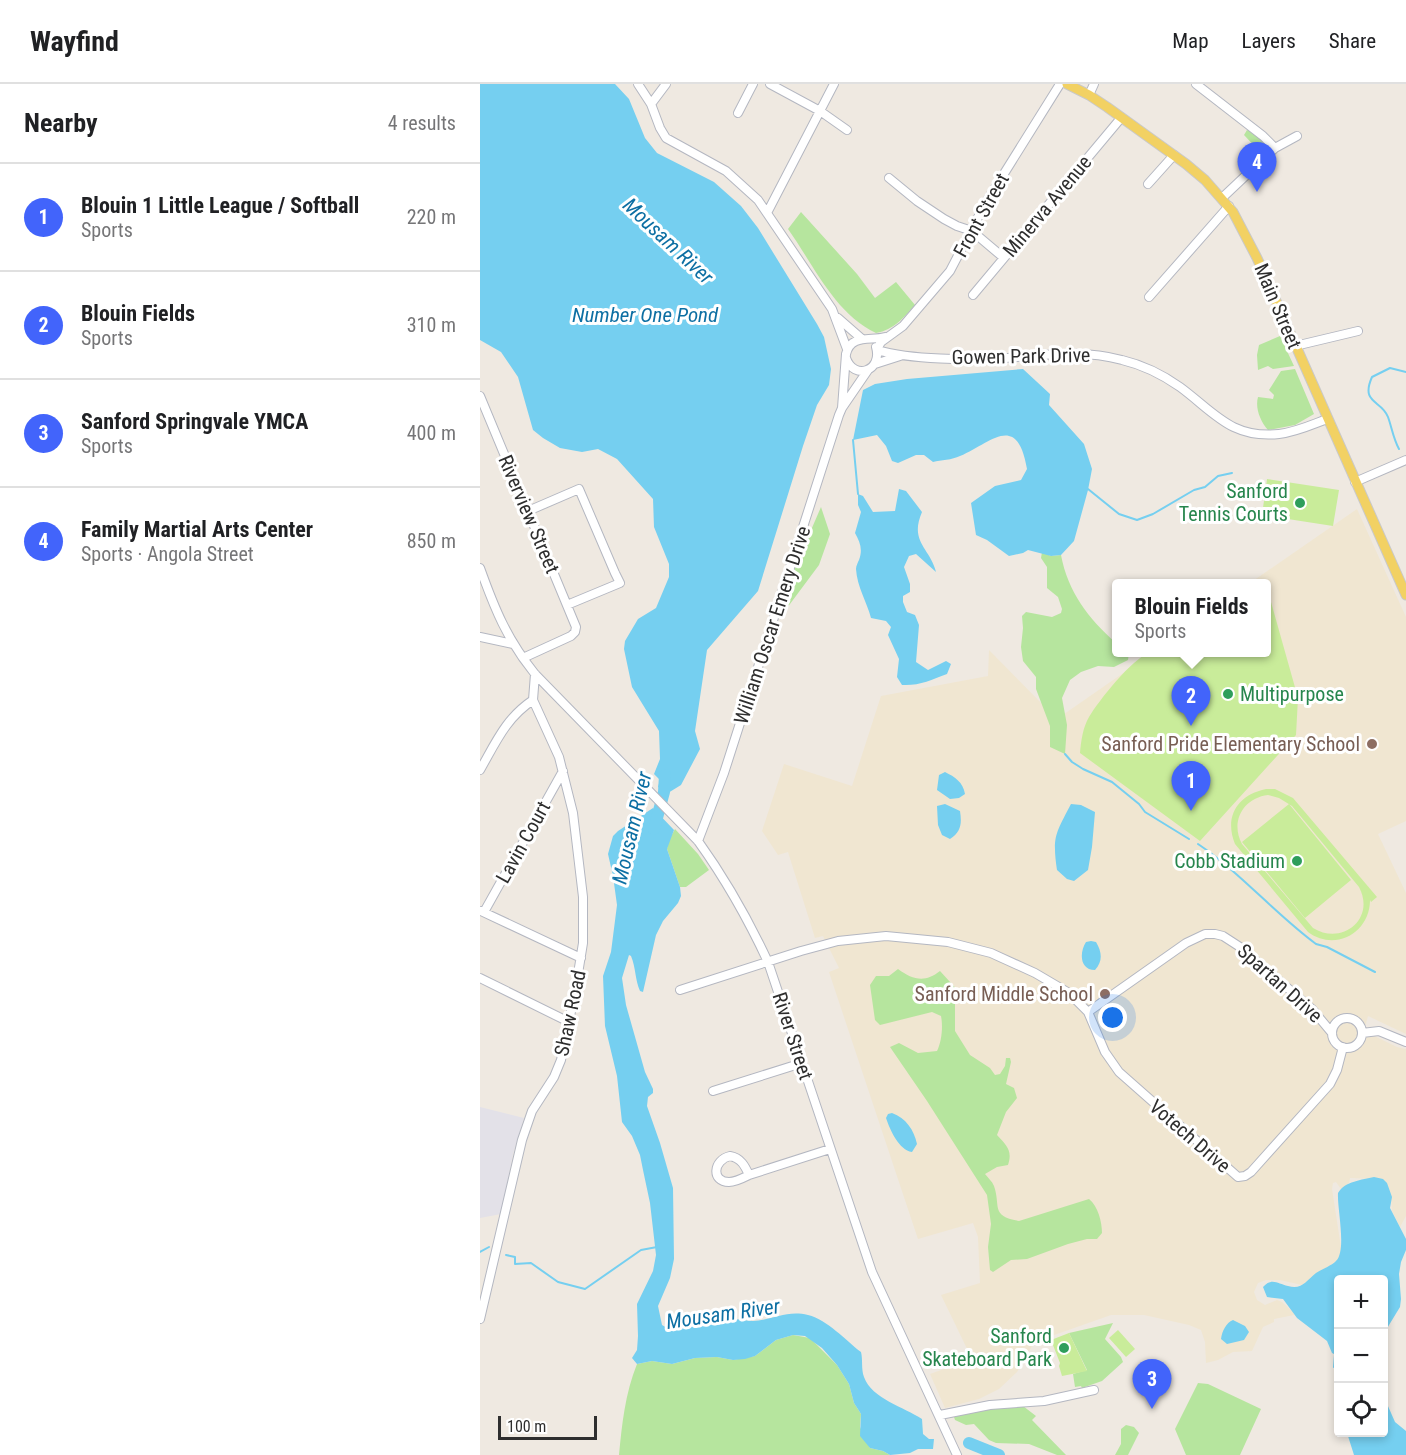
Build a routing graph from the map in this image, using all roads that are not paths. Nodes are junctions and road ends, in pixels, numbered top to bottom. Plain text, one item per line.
1 (638, 84) edge
2 (666, 84) edge
3 (753, 84) edge
4 (770, 84) edge
5 (834, 84) edge
6 (1060, 84) edge
7 (1067, 84) edge
8 (1094, 84) edge
9 (1196, 84) edge
10 (1089, 95) junction
11 (651, 104) junction
12 (820, 111) junction
13 (738, 113) dead end
14 (1121, 117) junction
15 (847, 130) dead end
16 (1298, 136) dead end
17 (1275, 148) junction
18 (1174, 155) junction
19 (889, 178) dead end
20 (1148, 184) dead end
21 (1225, 202) junction
22 (767, 213) junction
23 (972, 231) junction
24 (1004, 258) junction
25 (973, 295) dead end
26 (1149, 297) dead end
27 (835, 315) junction
28 (1358, 331) dead end
29 (890, 336) junction
30 (865, 339) junction
31 (1294, 346) junction
32 (847, 349) junction
33 (877, 350) junction
34 (908, 355) junction
35 (846, 358) junction
36 (875, 364) junction
37 (868, 370) junction
38 (480, 396) edge
39 (842, 408) junction
40 (1327, 419) junction
41 (1406, 460) edge
42 (1355, 482) junction
43 (528, 511) junction
44 (480, 568) edge
45 (1406, 595) edge
46 (567, 606) junction
47 (480, 637) edge
48 (513, 644) junction
49 (523, 658) junction
50 (535, 674) junction
51 (533, 700) junction
52 (480, 770) edge
53 (563, 771) junction
54 (698, 841) junction
55 (482, 911) edge
56 (581, 958) junction
57 (768, 962) junction
58 (480, 978) edge
59 (680, 990) dead end
60 (1088, 1012) junction
61 (569, 1022) junction
62 (1332, 1033) junction
63 (1362, 1033) junction
64 (1406, 1042) edge
65 (1343, 1047) junction
66 (802, 1063) junction
67 (713, 1091) dead end
68 (830, 1149) junction
69 (749, 1175) dead end
70 (480, 1319) edge
71 (1094, 1390) dead end
72 (940, 1415) junction
73 (957, 1455) edge

1 - 11 street
2 - 11 street
3 - 13 street
4 - 12 street
5 - 12 street
6 - 23 street, Front Street
7 - 10 main road, Main Street
8 - 10 street
9 - 17 street
10 - 14 main road, Main Street
11 - 22 street
12 - 15 street
12 - 22 street
14 - 18 main road, Main Street
14 - 24 street, Minerva Avenue
16 - 17 street
17 - 21 street
18 - 20 street
18 - 21 main road, Main Street
19 - 23 street
21 - 26 street
21 - 31 main road, Main Street
22 - 27 street
23 - 24 street
23 - 29 street, Front Street
24 - 25 street, Minerva Avenue
27 - 30 street
27 - 32 street
28 - 31 street
29 - 30 street
29 - 33 street, Front Street
30 - 32 street
30 - 33 street
31 - 40 main road, Main Street
32 - 35 street
33 - 34 street, Gowen Park Drive
33 - 36 street
34 - 36 street, Gowen Park Drive
34 - 40 street, Gowen Park Drive
35 - 37 street
35 - 39 street, William Oscar Emery Drive
36 - 37 street
37 - 39 street, William Oscar Emery Drive
38 - 43 street, Riverview Street
39 - 54 street, William Oscar Emery Drive
40 - 42 main road, Main Street
41 - 42 street
42 - 45 main road, Main Street
43 - 46 street, Riverview Street
43 - 46 street
44 - 48 street, River Street
46 - 49 street, Riverview Street
47 - 48 street
48 - 49 street, River Street
49 - 50 street, River Street
50 - 51 street
50 - 54 street, River Street
51 - 52 street
51 - 53 street, Shaw Road
53 - 55 street, Lavin Court
53 - 56 street, Shaw Road
54 - 57 street, River Street
55 - 56 street
56 - 61 street, Shaw Road
57 - 59 street
57 - 60 street
57 - 66 street, River Street
58 - 61 street
60 - 62 street, Spartan Drive
60 - 65 street, Votech Drive
61 - 70 street, Shaw Road
62 - 63 street
62 - 65 street
63 - 64 street
63 - 65 street
66 - 67 street
66 - 68 street, River Street
68 - 69 street
68 - 72 street, River Street
71 - 72 street
72 - 73 street, River Street

